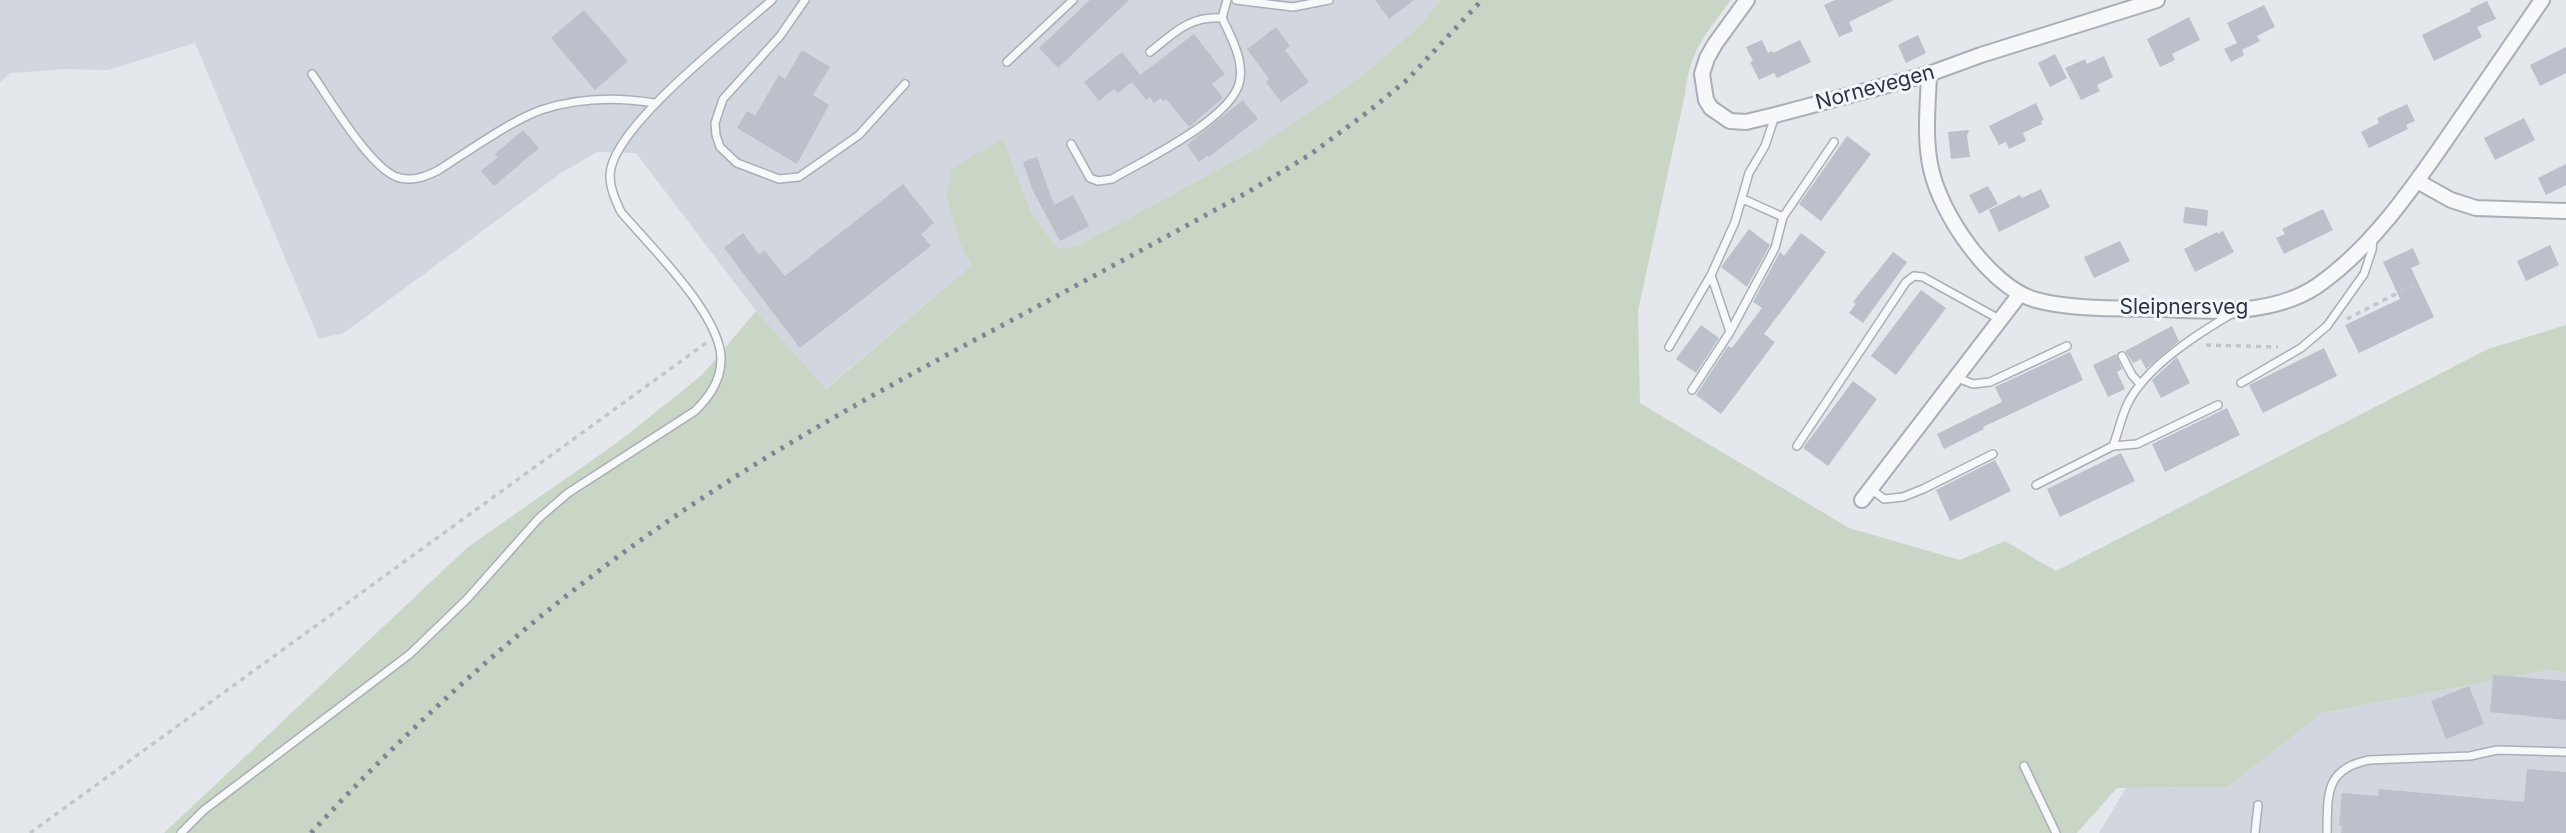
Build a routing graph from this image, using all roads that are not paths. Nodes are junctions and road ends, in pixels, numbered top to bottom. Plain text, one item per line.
1 (772, 0) edge
2 (805, 0) edge
3 (1073, 0) edge
4 (1227, 0) edge
5 (1236, 0) edge
6 (1329, 0) edge
7 (1747, 0) edge
8 (2157, 0) edge
9 (2542, 0) edge
10 (1222, 18) junction
11 (1150, 52) dead end
12 (1007, 62) dead end
13 (312, 74) dead end
14 (1929, 74) junction
15 (905, 84) dead end
16 (654, 103) junction
17 (1775, 115) junction
18 (1834, 142) dead end
19 (1071, 144) dead end
20 (2417, 181) junction
21 (1743, 199) junction
22 (2566, 211) edge
23 (1783, 217) junction
24 (2373, 234) junction
25 (1711, 275) junction
26 (2020, 294) junction
27 (2239, 309) junction
28 (1999, 319) junction
29 (1730, 332) junction
30 (2067, 345) dead end
31 (1669, 347) dead end
32 (2122, 356) dead end
33 (1955, 377) junction
34 (2241, 383) dead end
35 (2140, 384) junction
36 (1692, 390) dead end
37 (2218, 405) dead end
38 (1797, 446) dead end
39 (2113, 446) junction
40 (1993, 454) dead end
41 (2036, 485) dead end
42 (1867, 495) joint
43 (2566, 752) edge
44 (2024, 766) dead end
45 (2258, 805) dead end
46 (181, 833) edge
47 (2056, 833) edge
48 (2255, 833) edge
49 (2327, 833) edge

1 - 16 lane
2 - 15 lane
3 - 12 lane
4 - 10 lane
5 - 6 lane
7 - 17 street, Nornevegen
8 - 14 street, Nornevegen
9 - 20 street, Sleipnersveg
10 - 11 lane
10 - 19 lane
13 - 16 lane
14 - 17 street, Nornevegen
14 - 26 street, Sleipnersveg
16 - 46 lane
17 - 21 lane
18 - 23 lane
20 - 22 street
20 - 24 street, Sleipnersveg
21 - 23 lane
21 - 25 lane
23 - 29 lane
24 - 27 street, Sleipnersveg
24 - 34 lane
25 - 29 lane
25 - 31 lane
26 - 27 street, Sleipnersveg
26 - 28 street
27 - 35 lane
28 - 33 street
28 - 38 lane
29 - 36 lane
30 - 33 lane
32 - 35 lane
33 - 42 street
35 - 39 lane
37 - 39 lane
39 - 41 lane
40 - 42 lane
43 - 49 lane
44 - 47 lane
45 - 48 lane

